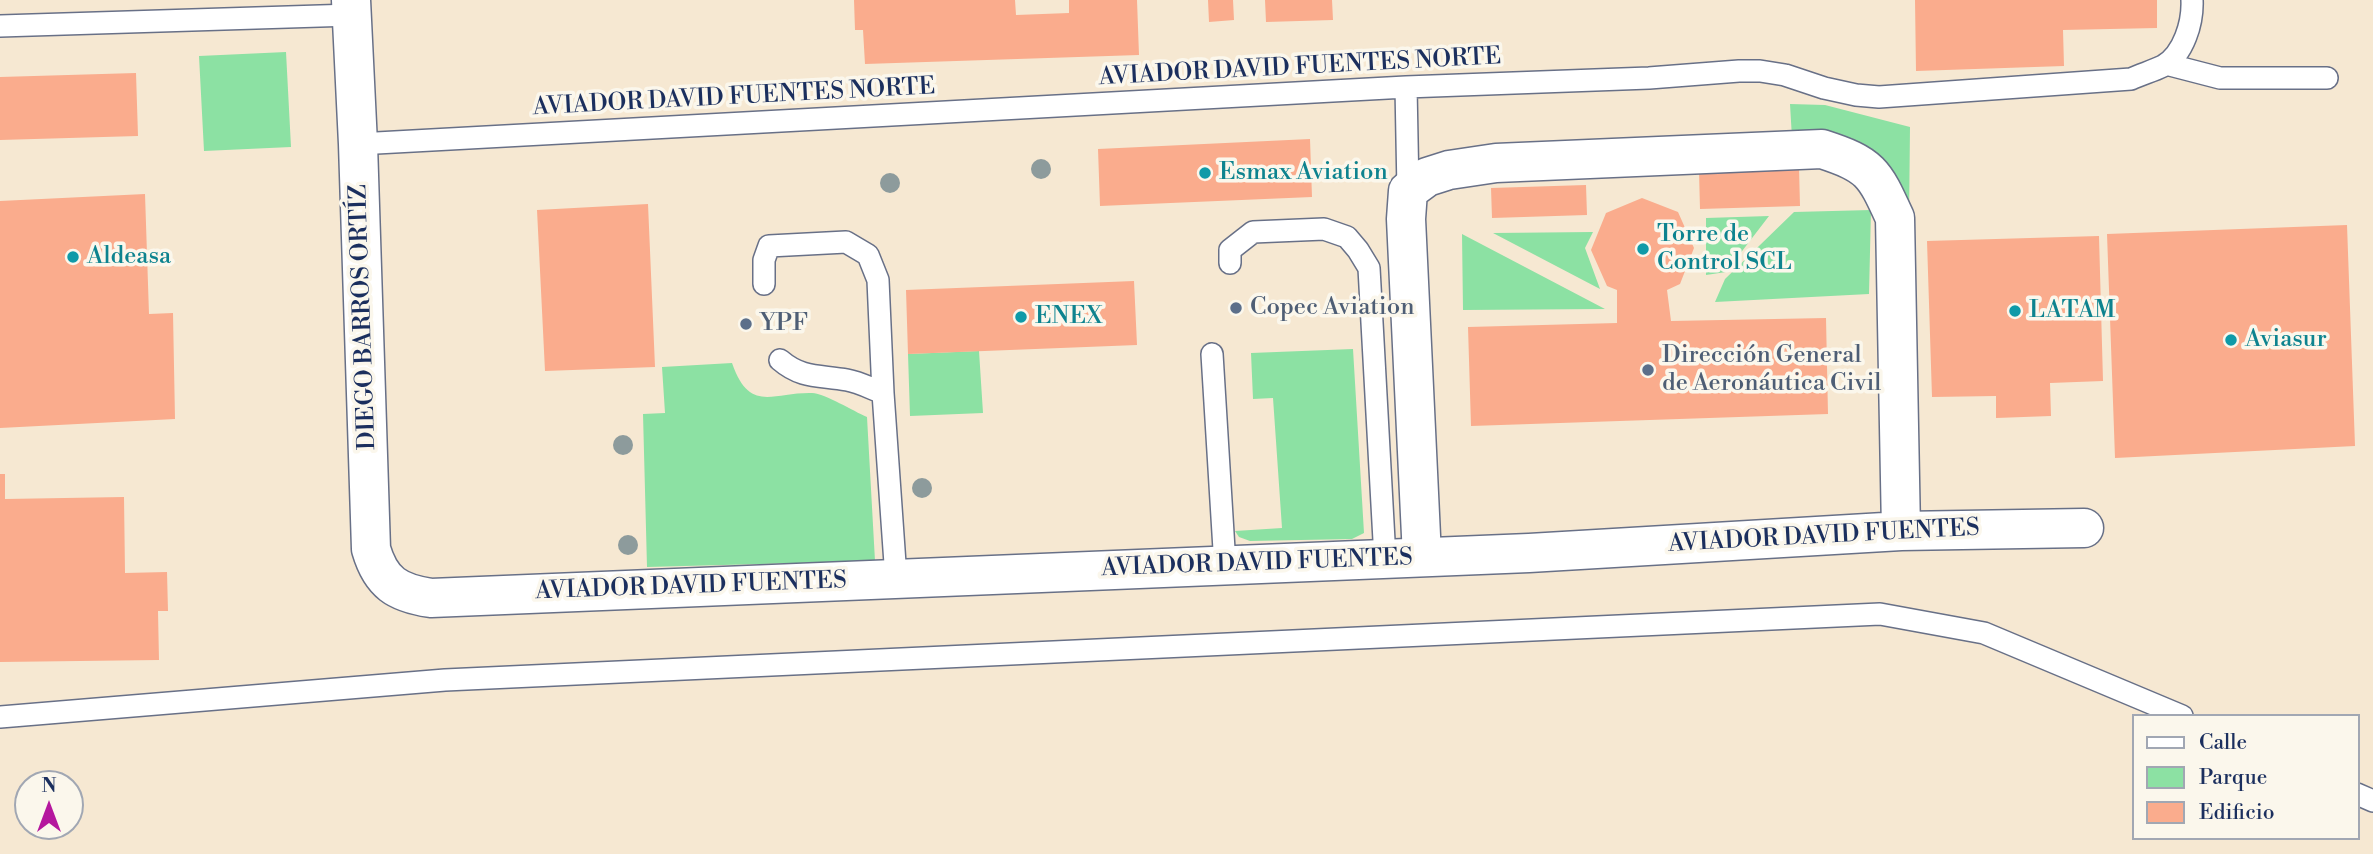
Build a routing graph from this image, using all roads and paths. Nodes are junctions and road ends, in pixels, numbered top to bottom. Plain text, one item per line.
1 (2192, 0) edge
2 (351, 8) edge
3 (0, 26) edge
4 (2166, 64) junction
5 (2327, 78) dead end
6 (1406, 87) junction
7 (1407, 122) junction
8 (358, 144) junction
9 (1449, 170) junction
10 (1408, 191) junction
11 (1230, 263) dead end
12 (764, 284) dead end
13 (1212, 354) dead end
14 (780, 360) dead end
15 (884, 393) junction
16 (2084, 528) dead end
17 (1901, 531) junction
18 (1422, 557) junction
19 (1385, 559) junction
20 (1225, 566) junction
21 (896, 578) junction
22 (431, 598) joint
23 (2177, 714) edge
24 (0, 717) edge

1 - 4 lane
2 - 3 lane
2 - 8 street, DIEGO BARROS ORTÍZ
4 - 5 lane
4 - 6 lane, AVIADOR DAVID FUENTES NORTE
6 - 7 lane
6 - 8 lane, AVIADOR DAVID FUENTES NORTE
7 - 9 lane
7 - 10 lane
8 - 22 street, DIEGO BARROS ORTÍZ
9 - 10 street
9 - 17 street
10 - 18 street
11 - 19 lane
12 - 15 lane
13 - 20 lane
14 - 15 lane
15 - 21 lane
16 - 17 street, AVIADOR DAVID FUENTES
17 - 18 street, AVIADOR DAVID FUENTES
18 - 19 street, AVIADOR DAVID FUENTES
19 - 20 street, AVIADOR DAVID FUENTES
20 - 21 street, AVIADOR DAVID FUENTES
21 - 22 street, AVIADOR DAVID FUENTES
23 - 24 lane

